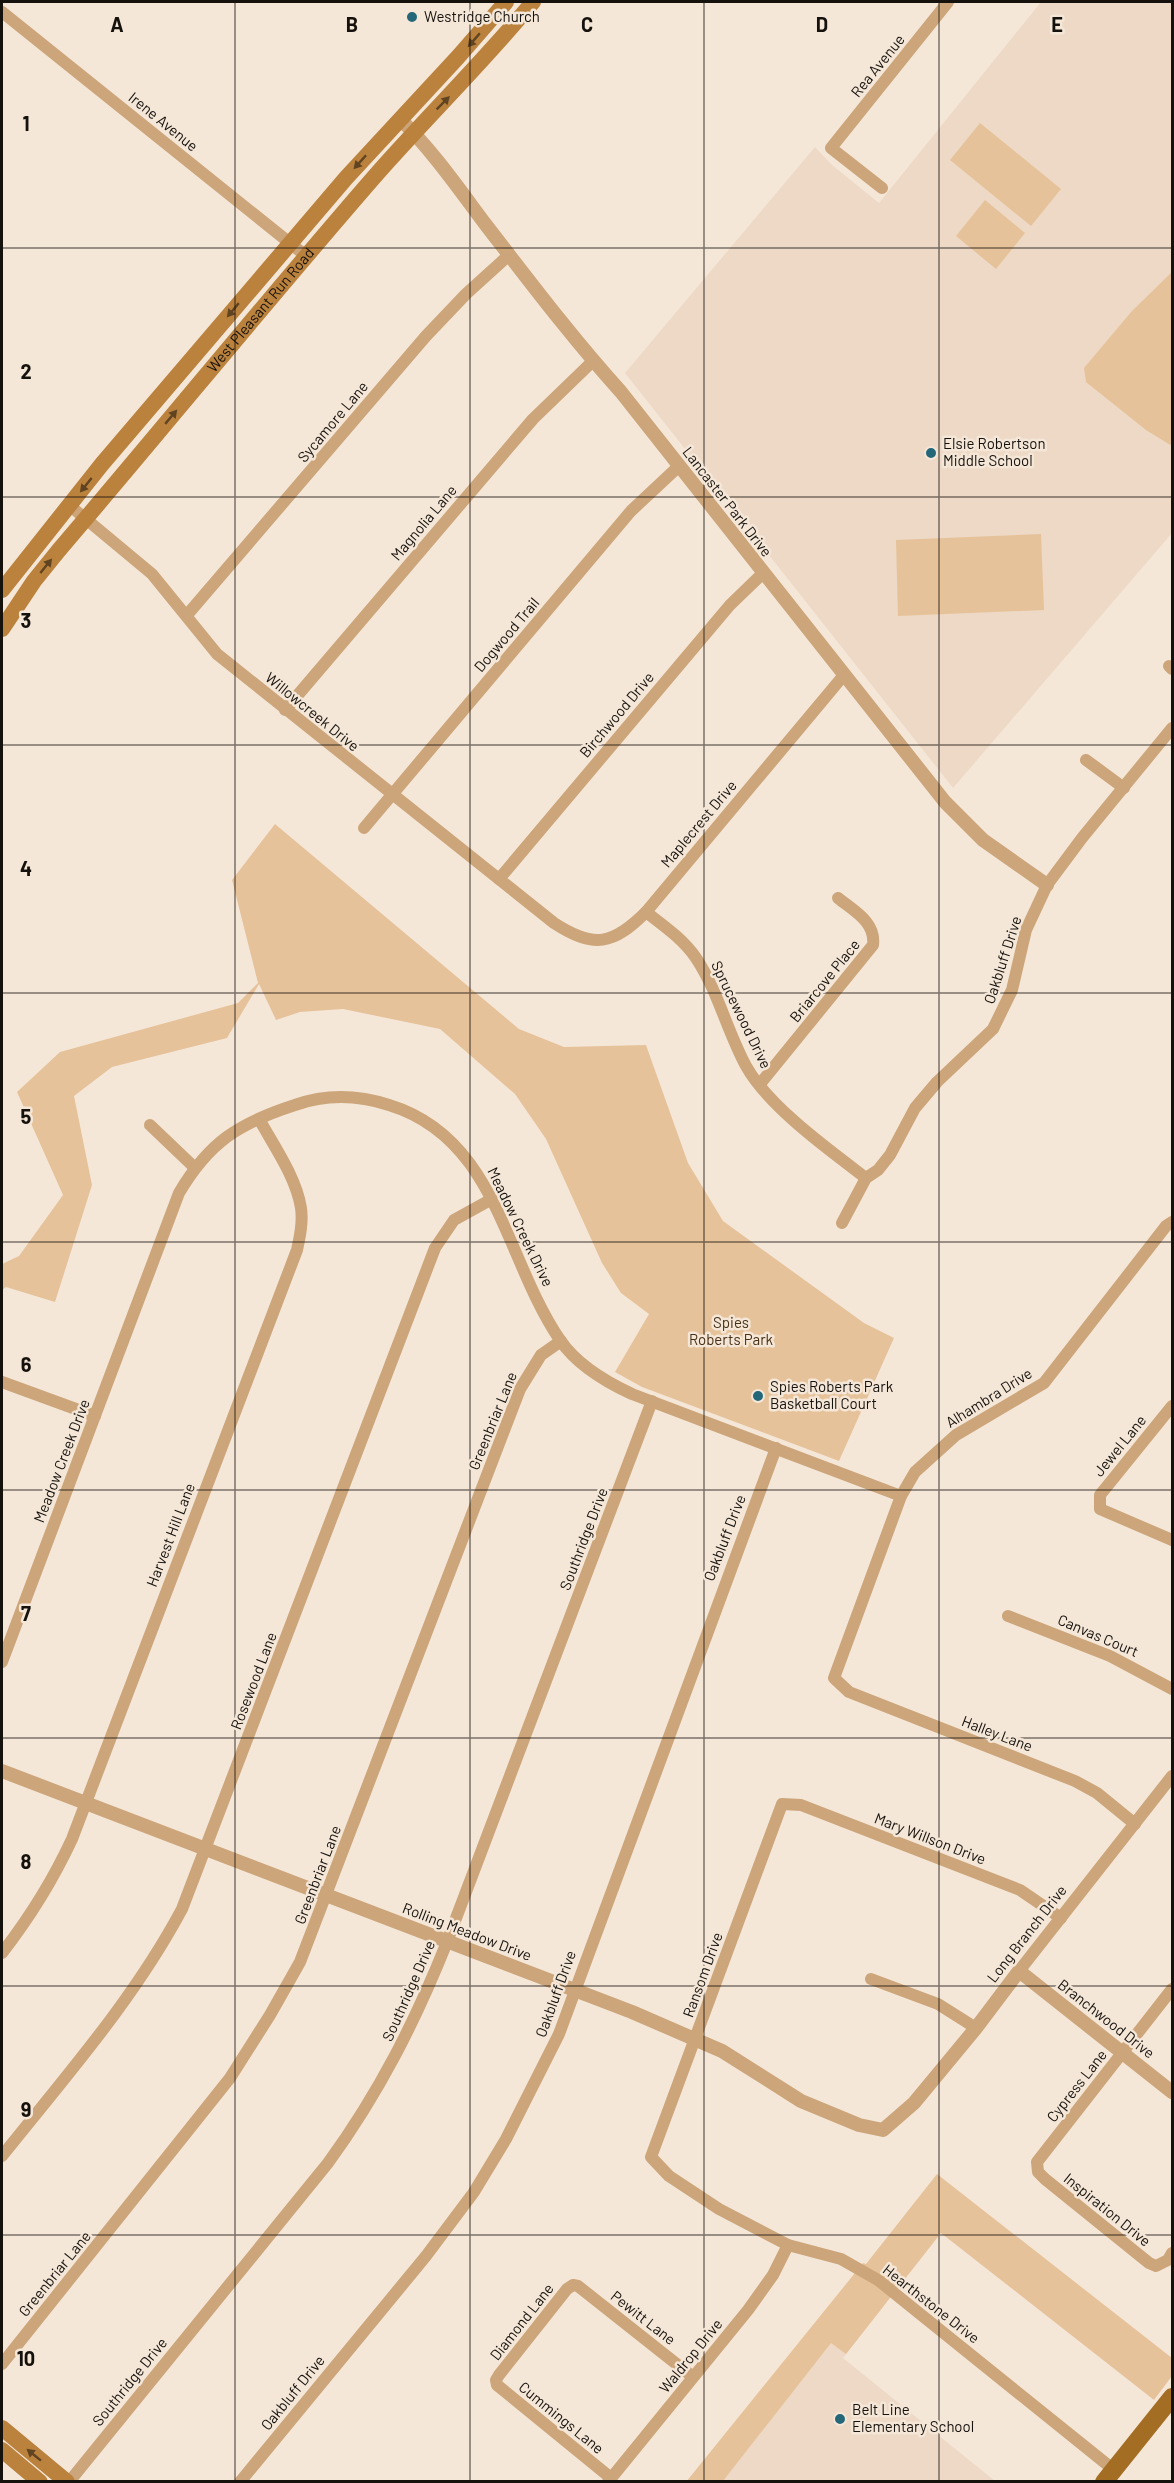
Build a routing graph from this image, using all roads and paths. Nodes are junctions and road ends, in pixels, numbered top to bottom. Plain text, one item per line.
1 (533, 2) edge
2 (948, 2) edge
3 (502, 7) edge
4 (2, 12) edge
5 (512, 26) junction
6 (400, 119) junction
7 (414, 133) junction
8 (882, 188) dead end
9 (290, 243) junction
10 (509, 255) junction
11 (306, 256) junction
12 (593, 361) junction
13 (678, 468) junction
14 (69, 505) junction
15 (85, 519) junction
16 (762, 574) junction
17 (2, 590) edge
18 (6, 611) edge
19 (187, 615) junction
20 (2, 629) edge
21 (844, 675) junction
22 (285, 710) junction
23 (1173, 728) edge
24 (1086, 760) dead end
25 (1124, 788) junction
26 (391, 795) junction
27 (364, 828) dead end
28 (499, 879) junction
29 (1047, 885) junction
30 (838, 898) dead end
31 (646, 912) junction
32 (554, 923) joint
33 (760, 1084) junction
34 (259, 1119) junction
35 (150, 1125) dead end
36 (194, 1167) junction
37 (866, 1178) junction
38 (492, 1200) junction
39 (1173, 1222) edge
40 (842, 1223) dead end
41 (561, 1341) junction
42 (2, 1382) edge
43 (652, 1401) junction
44 (1173, 1406) edge
45 (95, 1416) junction
46 (776, 1448) junction
47 (901, 1496) junction
48 (1173, 1540) edge
49 (1008, 1616) dead end
50 (2, 1662) edge
51 (840, 1685) joint
52 (1173, 1689) edge
53 (2, 1771) edge
54 (1173, 1776) edge
55 (84, 1804) junction
56 (782, 1804) joint
57 (1135, 1824) junction
58 (206, 1849) junction
59 (326, 1896) junction
60 (1061, 1918) junction
61 (447, 1942) junction
62 (2, 1953) edge
63 (1019, 1971) junction
64 (871, 1979) dead end
65 (1173, 1989) edge
66 (574, 1990) junction
67 (976, 2028) junction
68 (695, 2039) junction
69 (1122, 2053) junction
70 (1173, 2092) edge
71 (905, 2110) joint
72 (2, 2156) edge
73 (651, 2157) joint
74 (1041, 2174) joint
75 (788, 2245) junction
76 (1173, 2253) edge
77 (573, 2284) joint
78 (2, 2364) edge
79 (693, 2377) junction
80 (496, 2380) joint
81 (1173, 2397) edge
82 (2, 2428) edge
83 (2, 2450) edge
84 (1109, 2476) edge
85 (609, 2480) edge
86 (40, 2481) edge
87 (68, 2481) edge
88 (240, 2481) edge

1 - 5 main road, West Pleasant Run Road
2 - 8 street, Rea Avenue
3 - 5 main road
3 -> 6 main road, West Pleasant Run Road
4 - 9 street, Irene Avenue
7 -> 5 main road, West Pleasant Run Road
6 - 7 street, Lancaster Park Drive
6 -> 9 main road, West Pleasant Run Road
7 - 10 street, Lancaster Park Drive
7 - 11 main road, West Pleasant Run Road
9 - 11 street, Irene Avenue
9 -> 14 main road, West Pleasant Run Road
10 - 12 street, Lancaster Park Drive
10 - 19 street, Sycamore Lane
15 -> 11 main road, West Pleasant Run Road
12 - 13 street, Lancaster Park Drive
12 - 22 street, Magnolia Lane
13 - 16 street, Lancaster Park Drive
13 - 26 street, Dogwood Trail
14 - 15 street, Willowcreek Drive
14 - 17 main road, West Pleasant Run Road
18 -> 15 main road, West Pleasant Run Road
15 - 19 street, Willowcreek Drive
16 - 21 street, Lancaster Park Drive
16 - 28 street, Birchwood Drive
18 - 20 main road, West Pleasant Run Road
19 - 22 street, Willowcreek Drive
21 - 29 street, Lancaster Park Drive
21 - 31 street, Maplecrest Drive
22 - 26 street, Willowcreek Drive
23 - 25 street, Oakbluff Drive
24 - 25 street
25 - 29 street, Oakbluff Drive
26 - 27 street, Dogwood Trail
26 - 28 street, Willowcreek Drive
28 - 32 street, Willowcreek Drive
29 - 37 street, Oakbluff Drive
30 - 33 street, Briarcove Place
31 - 32 street, Maplecrest Drive
31 - 33 street, Sprucewood Drive
33 - 37 street, Sprucewood Drive
34 - 36 street, Meadow Creek Drive
34 - 38 street, Meadow Creek Drive
34 - 55 street, Harvest Hill Lane
35 - 36 street
36 - 45 street, Meadow Creek Drive
37 - 40 street, Oakbluff Drive
38 - 41 street, Meadow Creek Drive
38 - 58 street, Rosewood Lane
39 - 47 street, Alhambra Drive
41 - 43 street, Meadow Creek Drive
41 - 59 street, Greenbriar Lane
42 - 45 street
43 - 46 street, Meadow Creek Drive
43 - 61 street, Southridge Drive
44 - 48 street, Jewel Lane
45 - 50 street, Meadow Creek Drive
46 - 47 street, Meadow Creek Drive
46 - 66 street, Oakbluff Drive
47 - 51 street, Alhambra Drive
49 - 52 street, Canvas Court
51 - 57 street, Halley Lane
53 - 55 street, Rolling Meadow Drive
54 - 57 street, Long Branch Drive
55 - 58 street, Rolling Meadow Drive
55 - 62 street, Harvest Hill Lane
56 - 60 street, Mary Willson Drive
56 - 68 street, Ransom Drive
57 - 60 street, Long Branch Drive
58 - 59 street, Rolling Meadow Drive
58 - 72 street, Rosewood Lane
59 - 61 street, Rolling Meadow Drive
59 - 78 street, Greenbriar Lane
60 - 63 street, Long Branch Drive
61 - 66 street, Rolling Meadow Drive
61 - 87 street, Southridge Drive
63 - 67 street, Long Branch Drive
63 - 69 street, Branchwood Drive
64 - 67 street
65 - 69 street, Cypress Lane
66 - 68 street, Rolling Meadow Drive
66 - 88 street, Oakbluff Drive
67 - 71 street, Long Branch Drive
68 - 71 street, Rolling Meadow Drive
68 - 73 street, Ransom Drive
69 - 70 street, Branchwood Drive
69 - 74 street, Cypress Lane
73 - 75 street, Hearthstone Drive
74 - 76 street, Inspiration Drive
75 - 79 street, Waldrop Drive
75 - 84 street, Hearthstone Drive
77 - 79 street, Pewitt Lane
77 - 80 street, Diamond Lane
79 - 85 street, Waldrop Drive
80 - 85 street, Cummings Lane
81 - 84 main road
87 -> 82 main road
83 - 86 main road

